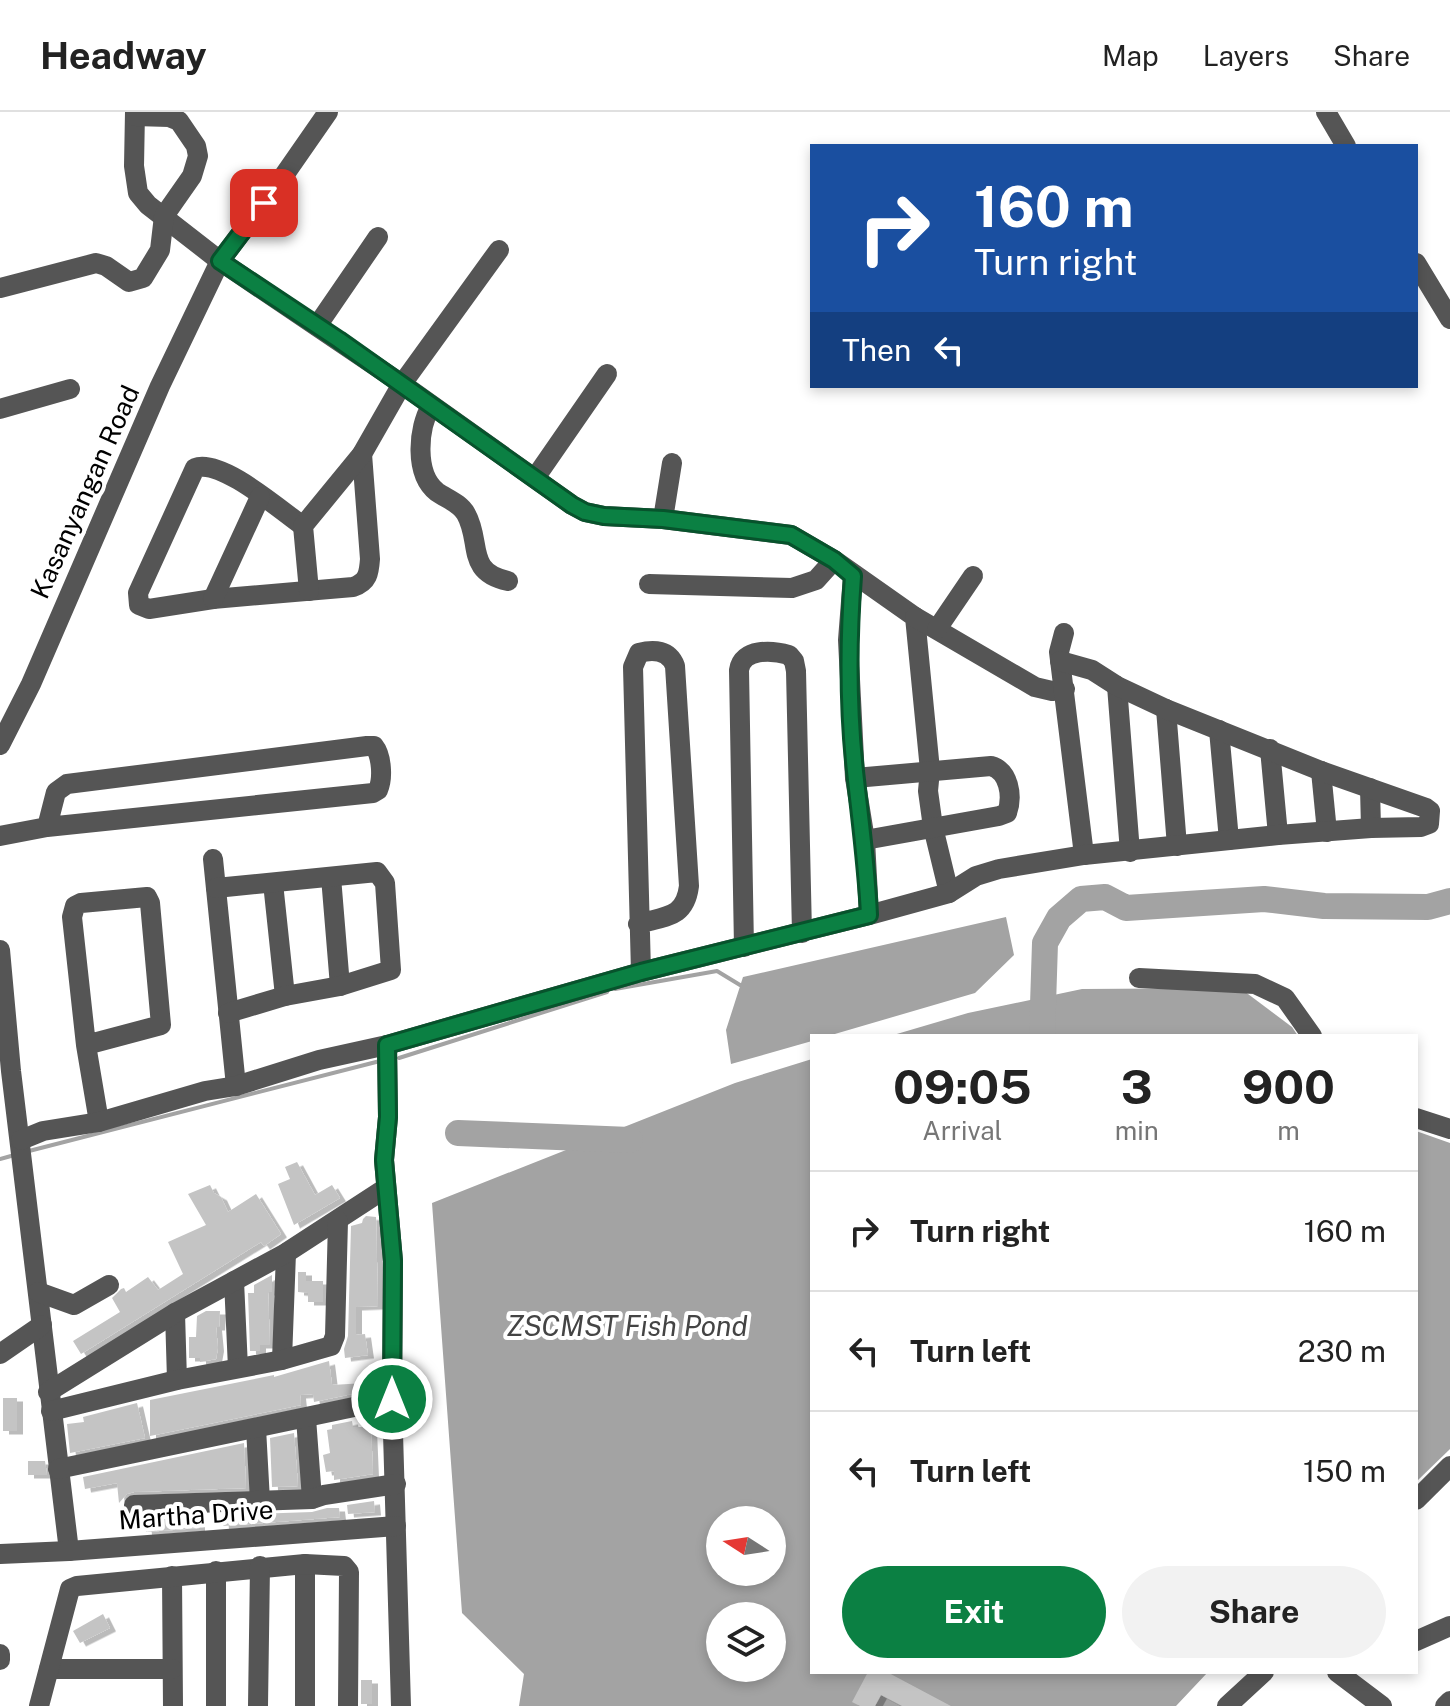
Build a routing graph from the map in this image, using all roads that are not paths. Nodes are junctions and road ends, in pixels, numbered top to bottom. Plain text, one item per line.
1 (328, 112) edge
2 (1326, 112) edge
3 (135, 114) edge
4 (1345, 144) edge
5 (164, 216) junction
6 (378, 237) dead end
7 (499, 250) dead end
8 (220, 261) junction
9 (1418, 266) edge
10 (0, 288) edge
11 (1450, 319) edge
12 (317, 326) junction
13 (607, 374) dead end
14 (402, 384) junction
15 (70, 389) dead end
16 (431, 406) junction
17 (0, 409) edge
18 (362, 454) junction
19 (672, 463) dead end
20 (535, 478) junction
21 (260, 497) junction
22 (663, 519) junction
23 (303, 526) junction
24 (834, 560) junction
25 (853, 576) junction
26 (973, 576) dead end
27 (508, 581) dead end
28 (649, 584) dead end
29 (309, 591) junction
30 (213, 599) junction
31 (915, 617) junction
32 (937, 629) junction
33 (1064, 633) dead end
34 (1060, 661) junction
35 (1117, 686) junction
36 (1065, 689) junction
37 (1166, 709) junction
38 (1219, 730) junction
39 (0, 745) edge
40 (1270, 749) junction
41 (930, 770) junction
42 (1321, 771) junction
43 (855, 778) junction
44 (1370, 788) junction
45 (47, 827) junction
46 (933, 827) junction
47 (1371, 828) junction
48 (1327, 832) junction
49 (1278, 835) junction
50 (0, 836) edge
51 (865, 840) junction
52 (1229, 840) junction
53 (1177, 846) junction
54 (1130, 852) junction
55 (1084, 855) junction
56 (213, 859) dead end
57 (331, 877) junction
58 (273, 883) junction
59 (216, 888) junction
60 (949, 893) junction
61 (869, 915) junction
62 (638, 924) junction
63 (802, 933) junction
64 (744, 947) junction
65 (0, 950) edge
66 (641, 972) junction
67 (1139, 978) dead end
68 (340, 986) junction
69 (285, 996) junction
70 (2, 1002) edge
71 (228, 1013) junction
72 (1311, 1034) edge
73 (86, 1045) junction
74 (387, 1045) junction
75 (6, 1072) edge
76 (236, 1086) junction
77 (1418, 1119) edge
78 (99, 1122) junction
79 (1450, 1129) edge
80 (21, 1140) junction
81 (386, 1188) junction
82 (338, 1221) junction
83 (286, 1253) junction
84 (234, 1281) junction
85 (109, 1285) dead end
86 (38, 1292) junction
87 (175, 1313) junction
88 (42, 1325) junction
89 (0, 1354) edge
90 (282, 1360) junction
91 (238, 1368) junction
92 (177, 1380) junction
93 (392, 1399) junction
94 (49, 1401) junction
95 (306, 1418) junction
96 (256, 1428) junction
97 (1450, 1466) edge
98 (58, 1469) junction
99 (396, 1484) junction
100 (1418, 1498) edge
101 (312, 1499) junction
102 (260, 1501) junction
103 (134, 1505) dead end
104 (396, 1526) junction
105 (69, 1551) junction
106 (0, 1554) edge
107 (305, 1564) junction
108 (260, 1566) junction
109 (216, 1571) junction
110 (172, 1576) junction
111 (1450, 1626) edge
112 (1418, 1640) edge
113 (0, 1654) edge
114 (0, 1660) edge
115 (49, 1669) junction
116 (172, 1669) junction
117 (1262, 1674) edge
118 (1341, 1674) edge
119 (1450, 1701) edge
120 (39, 1706) edge
121 (173, 1706) edge
122 (216, 1706) edge
123 (258, 1706) edge
124 (305, 1706) edge
125 (348, 1706) edge
126 (401, 1706) edge
127 (1227, 1706) edge
128 (1382, 1706) edge
129 (1445, 1706) edge

1 - 8 street, Kasanyangan Road
2 - 4 street
3 - 5 street
3 - 5 street
5 - 8 street
5 - 10 street
6 - 12 street
7 - 14 street
8 - 12 street
8 - 39 street, Kasanyangan Road
9 - 11 street
12 - 14 street
13 - 20 street
14 - 16 street
14 - 18 street
15 - 17 street
16 - 20 street
16 - 27 street
18 - 23 street
18 - 29 street
19 - 22 street
20 - 22 street
21 - 23 street
21 - 30 street
21 - 30 street
22 - 24 street
23 - 29 street
24 - 25 street
24 - 28 street
25 - 31 street
25 - 43 street
26 - 32 street
29 - 30 street
31 - 32 street
31 - 41 street
32 - 36 street
33 - 34 street
34 - 35 street
34 - 36 street
35 - 37 street
35 - 54 street
36 - 55 street
37 - 38 street
37 - 53 street
38 - 40 street
38 - 52 street
40 - 42 street
40 - 49 street
41 - 43 street
41 - 46 street
41 - 46 street
42 - 44 street
42 - 48 street
43 - 51 street
44 - 47 street
44 - 47 street
45 - 45 street
45 - 50 street
46 - 51 street
46 - 60 street
47 - 48 street
48 - 49 street
49 - 52 street
51 - 61 street
52 - 53 street
53 - 54 street
54 - 55 street
55 - 60 street
56 - 59 street
57 - 58 street
57 - 68 street
57 - 68 street
58 - 59 street
58 - 69 street
59 - 71 street
60 - 61 street
61 - 63 street
62 - 62 street
62 - 66 street
63 - 64 street
63 - 64 street
64 - 66 street
65 - 70 street
66 - 74 street
67 - 72 street
68 - 69 street
69 - 71 street
70 - 75 street
71 - 76 street
73 - 73 street
73 - 78 street
74 - 76 street
74 - 81 street
75 - 80 street
76 - 78 street
77 - 79 street
78 - 80 street
80 - 86 street
81 - 82 street
81 - 93 street
82 - 83 street
82 - 90 street
83 - 84 street
83 - 90 street
84 - 87 street
84 - 91 street
85 - 86 street
86 - 88 street
87 - 92 street
87 - 94 street
88 - 89 street
88 - 94 street
90 - 91 street
91 - 92 street
92 - 94 street
93 - 95 street
93 - 99 street
94 - 98 street
95 - 96 street
95 - 101 street
96 - 98 street
96 - 102 street
97 - 100 street
98 - 105 street
99 - 101 street
99 - 104 street
101 - 102 street
102 - 103 street
104 - 105 street, Martha Drive
104 - 126 street
105 - 106 street, Martha Drive
107 - 108 street
107 - 124 street
107 - 125 street
108 - 109 street
108 - 123 street
109 - 110 street
109 - 122 street
110 - 115 street
110 - 116 street
111 - 112 street
113 - 114 street
115 - 116 street
115 - 120 street
116 - 121 street
117 - 127 street
118 - 128 street
119 - 129 street

